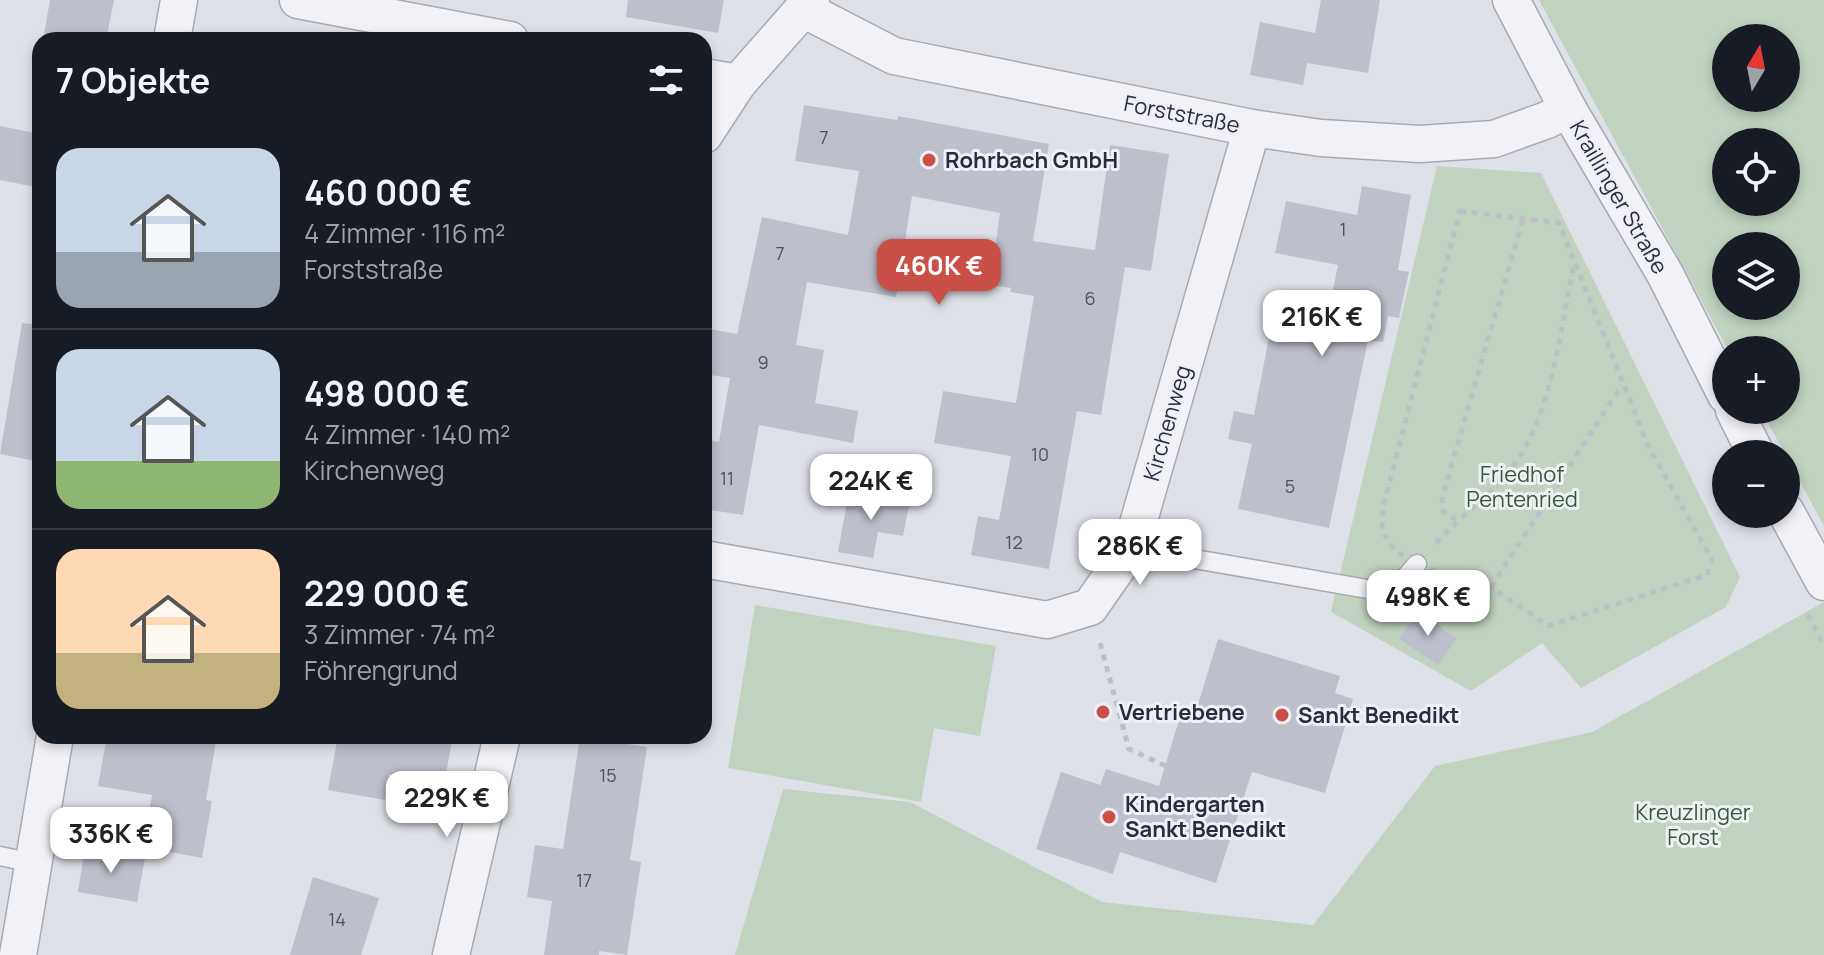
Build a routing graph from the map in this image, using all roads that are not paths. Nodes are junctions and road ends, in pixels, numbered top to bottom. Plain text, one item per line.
1 (179, 0) edge
2 (298, 0) edge
3 (1511, 0) edge
4 (807, 5) edge
5 (173, 32) edge
6 (468, 32) edge
7 (721, 80) edge
8 (712, 109) edge
9 (1568, 109) junction
10 (1252, 128) junction
11 (1712, 367) edge
12 (1795, 528) edge
13 (1131, 548) junction
14 (712, 560) edge
15 (1417, 564) road end
16 (1824, 582) edge
17 (53, 744) edge
18 (500, 744) edge
19 (17, 860) edge
20 (18, 955) edge
21 (451, 955) edge

1 - 5 street
2 - 6 street
3 - 9 street, Kraillinger Straße
4 - 7 street
4 - 10 street, Forststraße
7 - 8 street
9 - 10 street, Forststraße
9 - 11 street, Kraillinger Straße
10 - 13 street, Kirchenweg
12 - 16 street
13 - 14 street, Kirchenweg
13 - 15 lane
17 - 19 street
18 - 21 street
19 - 20 street

